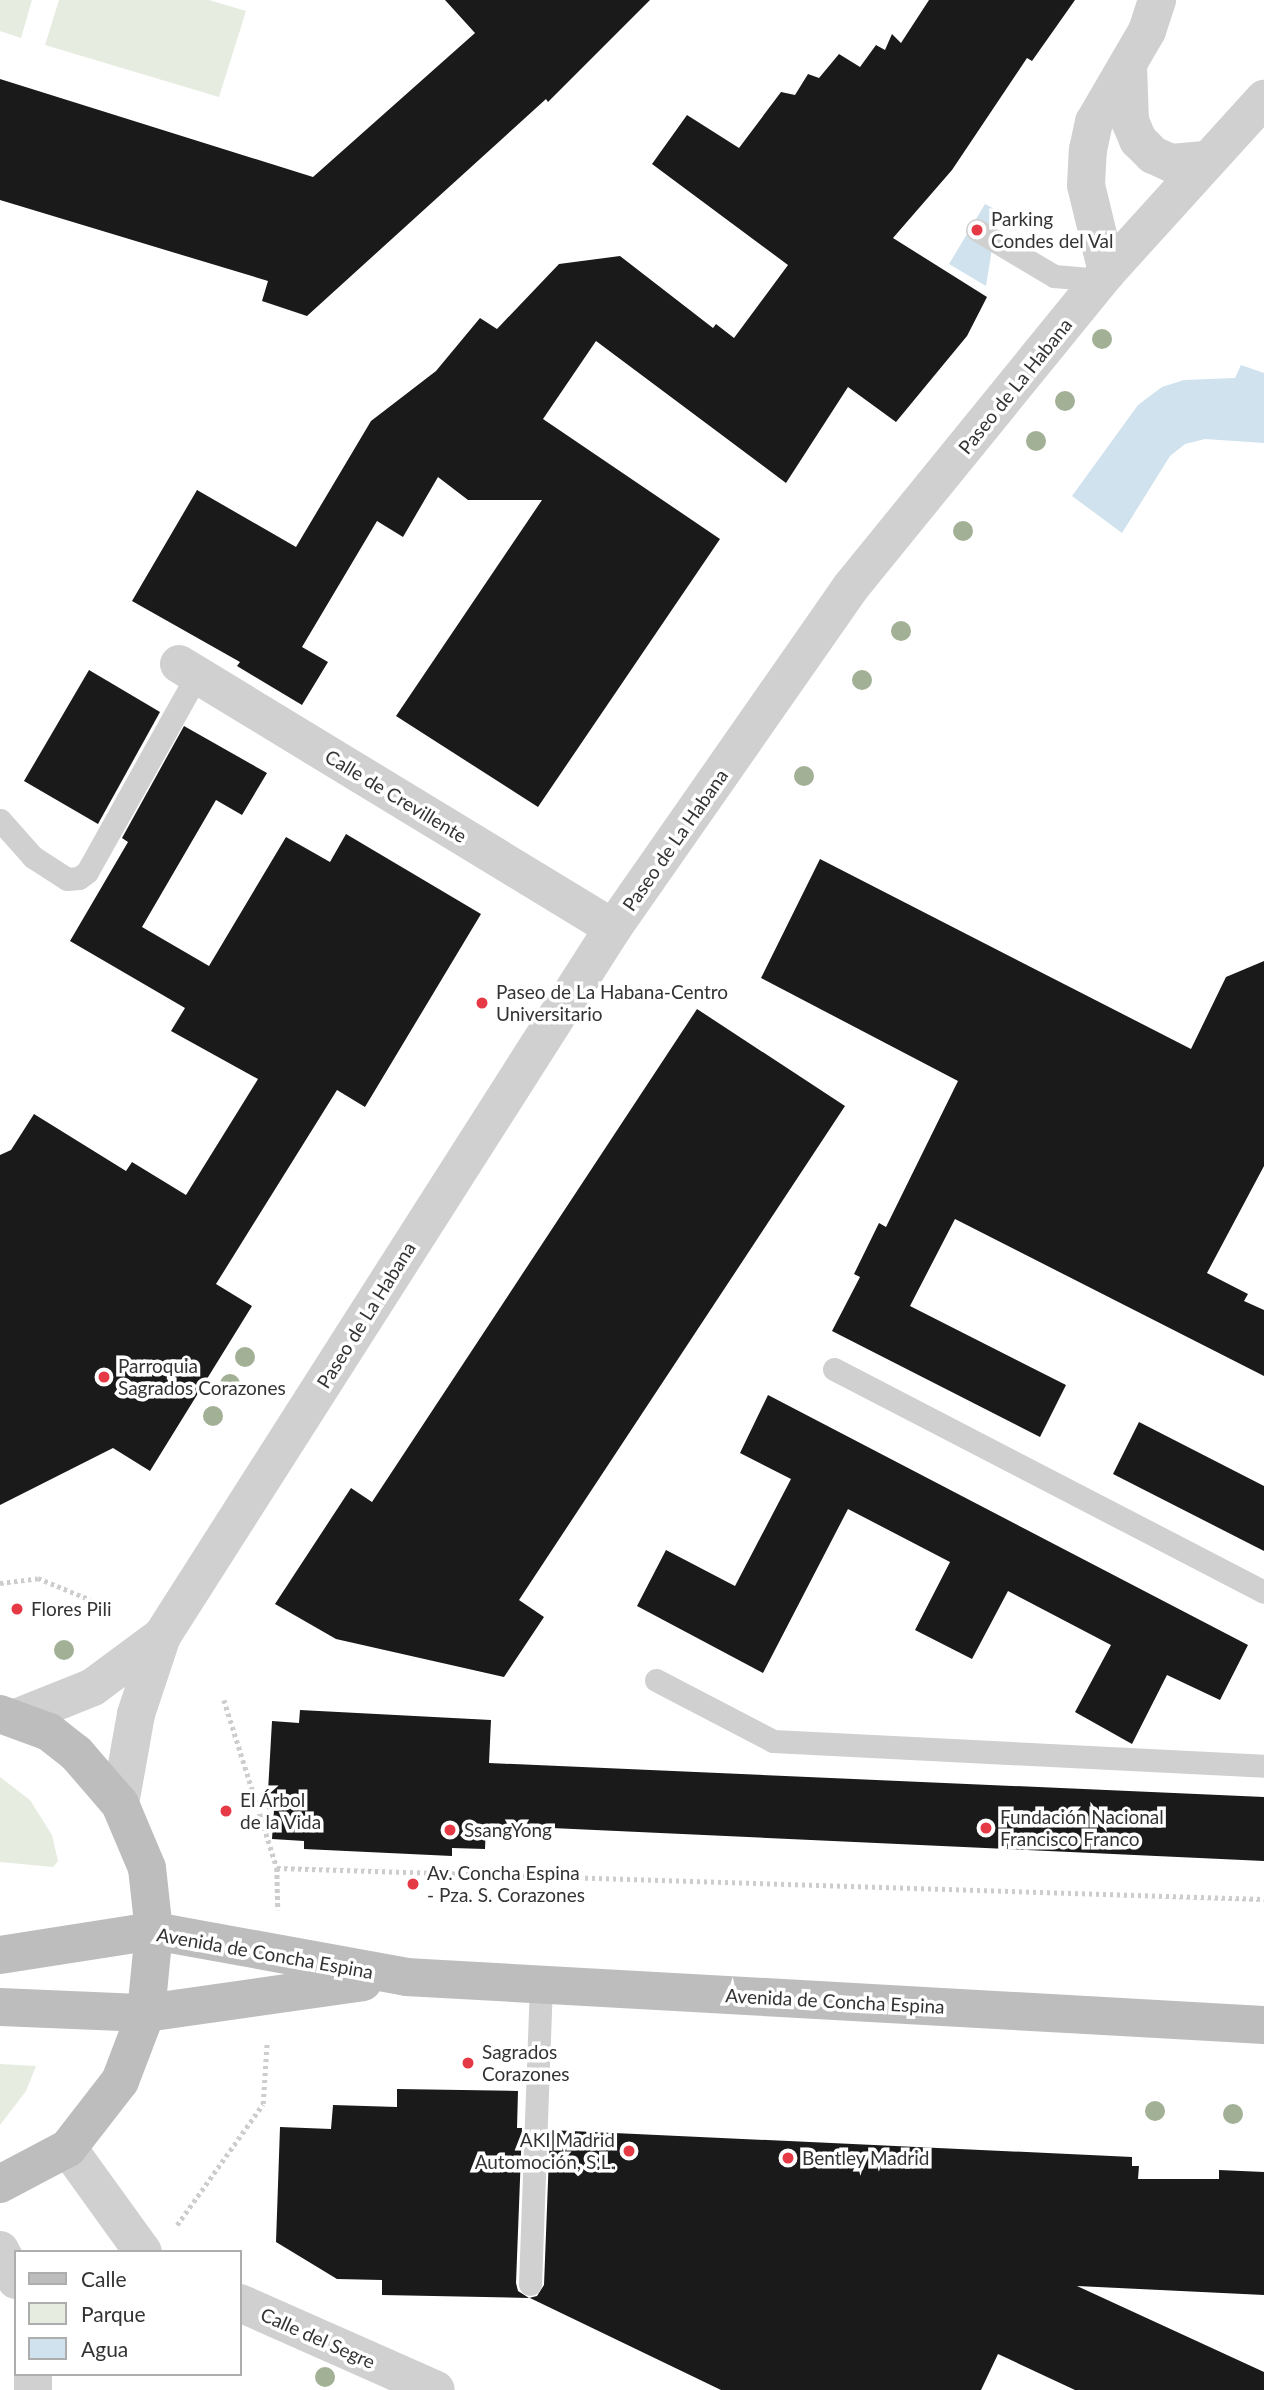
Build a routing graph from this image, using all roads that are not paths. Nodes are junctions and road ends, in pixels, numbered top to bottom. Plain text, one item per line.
1 (1157, 0) edge
2 (1128, 65) junction
3 (1264, 99) edge
4 (1205, 160) junction
5 (977, 230) dead end
6 (1104, 276) junction
7 (188, 669) joint
8 (0, 820) edge
9 (613, 928) junction
10 (834, 1369) dead end
11 (1264, 1592) edge
12 (162, 1636) junction
13 (656, 1681) dead end
14 (8, 1716) edge
15 (1264, 1766) edge
16 (120, 1804) junction
17 (153, 1931) junction
18 (0, 1955) edge
19 (406, 1977) junction
20 (541, 1985) junction
21 (0, 2007) edge
22 (146, 2013) junction
23 (1264, 2025) edge
24 (68, 2148) junction
25 (0, 2184) edge
26 (0, 2250) edge
27 (142, 2250) edge
28 (14, 2276) edge
29 (530, 2284) dead end
30 (242, 2304) edge
31 (436, 2390) edge

1 - 2 street
2 - 4 street
2 - 6 street
3 - 4 street, Paseo de La Habana
4 - 6 street, Paseo de La Habana
5 - 6 lane
6 - 9 street, Paseo de La Habana
7 - 8 lane
7 - 9 street, Calle de Crevillente
9 - 12 street, Paseo de La Habana
10 - 11 lane
12 - 14 street
12 - 16 street
13 - 15 lane
14 - 16 main road
16 - 17 main road
17 - 18 main road, Avenida de Concha Espina
17 - 19 main road, Avenida de Concha Espina
17 - 22 main road
19 - 20 main road, Avenida de Concha Espina
19 - 22 main road, Avenida de Concha Espina
20 - 23 main road, Avenida de Concha Espina
20 - 29 lane
21 - 22 main road, Avenida de Concha Espina
22 - 24 main road
24 - 25 main road
24 - 27 street
26 - 28 street
30 - 31 street, Calle del Segre

